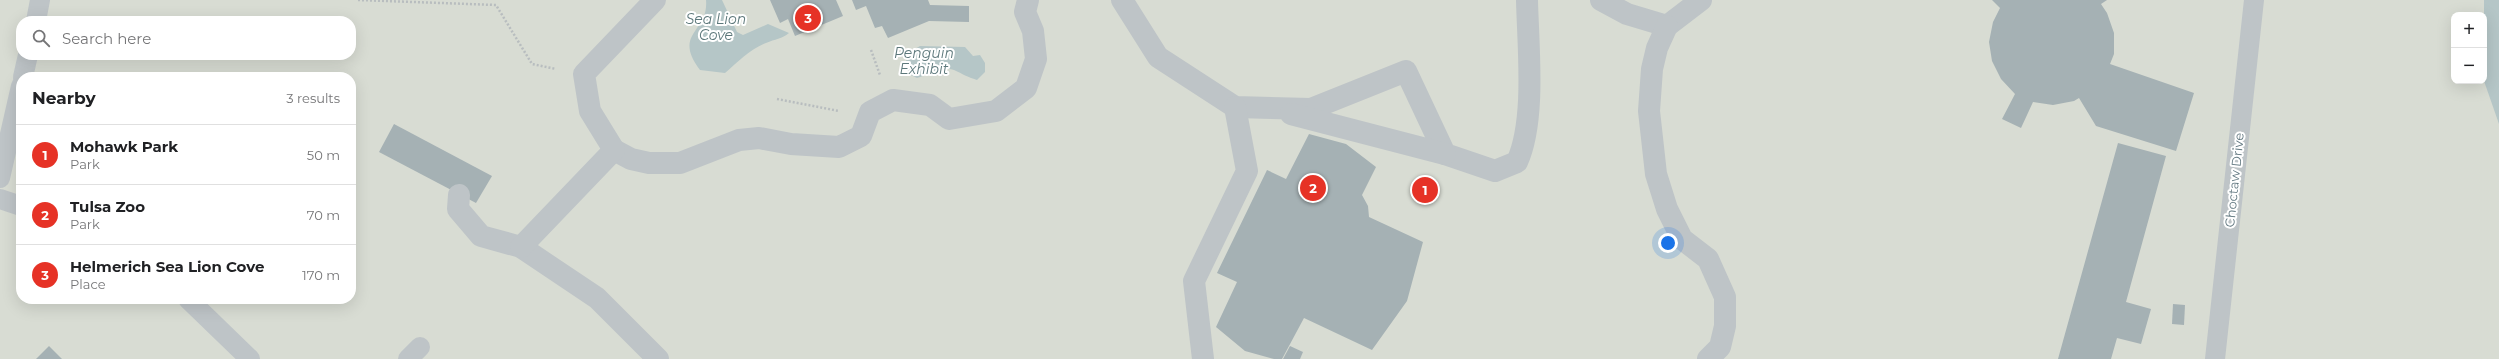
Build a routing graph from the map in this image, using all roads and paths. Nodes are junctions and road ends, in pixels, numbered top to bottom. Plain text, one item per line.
1 (40, 0) edge
2 (358, 0) edge
3 (655, 0) edge
4 (1028, 0) edge
5 (1122, 0) edge
6 (1527, 0) edge
7 (1601, 0) edge
8 (1701, 0) edge
9 (2254, 0) edge
10 (37, 16) edge
11 (1667, 26) junction
12 (27, 60) edge
13 (24, 72) edge
14 (584, 74) junction
15 (777, 99) dead end
16 (1235, 107) junction
17 (16, 108) edge
18 (1268, 108) junction
19 (870, 112) junction
20 (614, 150) junction
21 (1445, 154) junction
22 (0, 178) edge
23 (458, 195) dead end
24 (0, 199) edge
25 (16, 204) edge
26 (521, 247) junction
27 (193, 304) edge
28 (250, 359) edge
29 (658, 359) edge
30 (1203, 359) edge
31 (1708, 359) edge
32 (2215, 359) edge

1 - 10 lane
2 - 14 path
3 - 14 street
4 - 19 street
5 - 16 street
6 - 21 street
7 - 11 street
8 - 11 street
9 - 32 lane, Choctaw Drive
11 - 31 street
12 - 13 lane
14 - 20 street
15 - 19 path
16 - 18 street
16 - 30 street
17 - 22 lane
18 - 21 street
18 - 21 street
19 - 20 street
20 - 26 street
23 - 26 street
24 - 25 lane
26 - 29 street
27 - 28 lane

